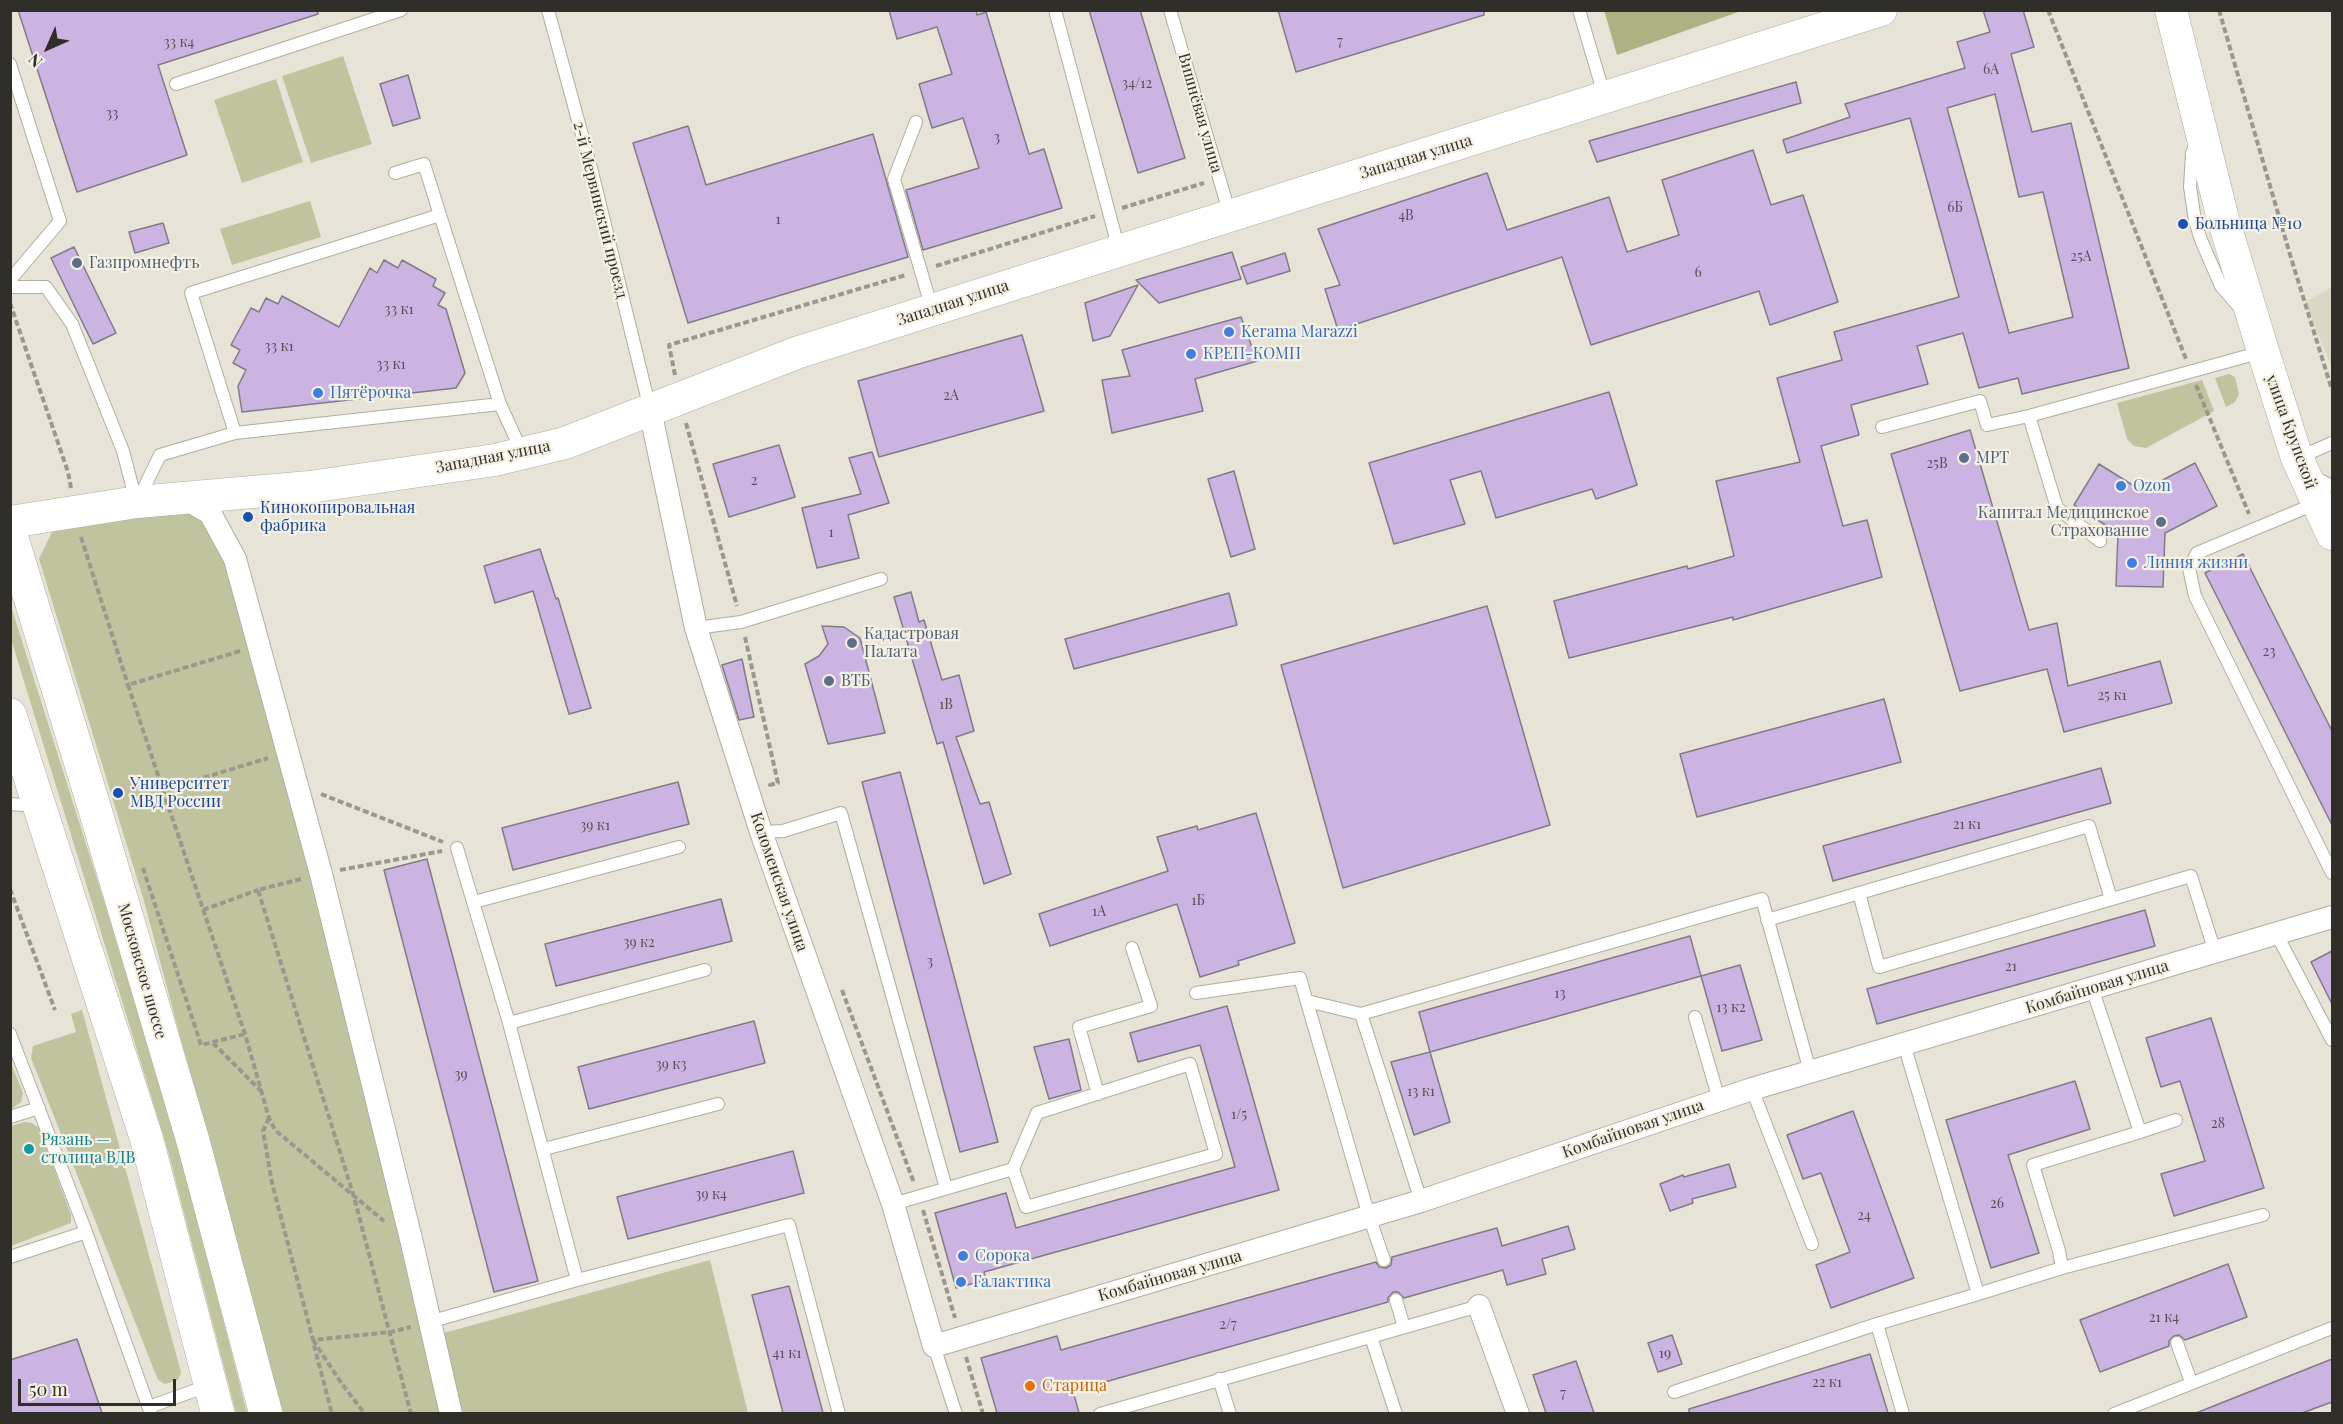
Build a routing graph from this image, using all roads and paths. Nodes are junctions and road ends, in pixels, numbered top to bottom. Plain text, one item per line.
1 (401, 10) edge
2 (548, 10) edge
3 (1055, 10) edge
4 (1170, 10) edge
5 (1579, 10) edge
6 (1881, 10) edge
7 (2048, 10) edge
8 (2171, 10) edge
9 (2219, 10) edge
10 (10, 64) edge
11 (176, 84) dead end
12 (1605, 99) junction
13 (916, 122) dead end
14 (395, 173) dead end
15 (1219, 179) junction
16 (1109, 212) junction
17 (440, 215) junction
18 (1230, 215) junction
19 (1119, 250) junction
20 (921, 270) junction
21 (10, 280) edge
22 (10, 287) edge
23 (932, 309) junction
24 (2259, 339) junction
25 (2191, 371) junction
26 (2332, 390) edge
27 (680, 399) junction
28 (500, 405) junction
29 (650, 410) junction
30 (2029, 416) junction
31 (1882, 427) dead end
32 (235, 433) junction
33 (2332, 443) edge
34 (523, 454) junction
35 (2300, 465) junction
36 (2325, 495) edge
37 (183, 498) junction
38 (137, 502) junction
39 (10, 522) edge
40 (2255, 529) junction
41 (10, 532) edge
42 (2332, 534) edge
43 (2100, 541) dead end
44 (880, 579) dead end
45 (741, 622) junction
46 (696, 628) junction
47 (258, 645) junction
48 (10, 715) edge
49 (288, 752) junction
50 (297, 785) junction
51 (163, 790) junction
52 (24, 805) edge
53 (772, 831) junction
54 (679, 847) dead end
55 (457, 848) junction
56 (143, 868) dead end
57 (2332, 873) edge
58 (321, 874) junction
59 (10, 889) edge
60 (258, 890) junction
61 (1859, 893) junction
62 (2111, 899) junction
63 (474, 902) junction
64 (203, 910) junction
65 (2332, 916) edge
66 (1767, 920) junction
67 (2276, 933) junction
68 (1132, 948) dead end
69 (2215, 952) junction
70 (705, 970) dead end
71 (841, 986) dead end
72 (2092, 988) junction
73 (1196, 993) dead end
74 (1307, 1002) junction
75 (55, 1010) dead end
76 (1361, 1014) junction
77 (1695, 1017) dead end
78 (509, 1023) junction
79 (10, 1034) edge
80 (245, 1034) junction
81 (2332, 1040) edge
82 (213, 1043) junction
83 (1904, 1044) junction
84 (1810, 1071) junction
85 (1752, 1089) junction
86 (261, 1092) junction
87 (1098, 1094) junction
88 (1719, 1100) junction
89 (718, 1104) dead end
90 (39, 1108) junction
91 (10, 1118) edge
92 (269, 1118) junction
93 (2176, 1120) dead end
94 (2140, 1132) junction
95 (544, 1149) junction
96 (1014, 1169) junction
97 (946, 1188) junction
98 (919, 1196) junction
99 (354, 1197) junction
100 (1420, 1201) junction
101 (893, 1204) junction
102 (2263, 1215) dead end
103 (1369, 1216) junction
104 (86, 1232) junction
105 (412, 1243) junction
106 (1812, 1244) dead end
107 (10, 1257) edge
108 (1384, 1260) dead end
109 (2062, 1268) junction
110 (577, 1280) junction
111 (1978, 1294) junction
112 (1396, 1300) dead end
113 (1479, 1306) joint
114 (429, 1322) junction
115 (1877, 1324) junction
116 (1404, 1327) junction
117 (2332, 1328) edge
118 (391, 1332) junction
119 (1371, 1336) junction
120 (961, 1338) junction
121 (313, 1340) junction
122 (2177, 1343) dead end
123 (934, 1346) junction
124 (1219, 1379) junction
125 (2191, 1382) junction
126 (1674, 1392) dead end
127 (214, 1399) edge
128 (150, 1410) edge
129 (266, 1413) edge
130 (333, 1413) edge
131 (365, 1413) edge
132 (411, 1413) edge
133 (451, 1413) edge
134 (839, 1413) edge
135 (956, 1413) edge
136 (982, 1413) edge
137 (1100, 1413) edge
138 (1230, 1413) edge
139 (1396, 1413) edge
140 (1518, 1413) edge
141 (1904, 1413) edge
142 (2114, 1413) edge

1 - 11 lane
2 - 29 lane, 2-й Мервинский проезд
3 - 16 lane
4 - 15 lane, Вишнёвая улица
5 - 12 lane
6 - 12 street, Западная улица
7 - 25 path
8 - 24 street, улица Крупской
9 - 26 path
10 - 21 lane
12 - 18 street, Западная улица
13 - 20 lane
14 - 17 lane
15 - 16 path
15 - 18 lane, Вишнёвая улица
16 - 19 lane
16 - 20 path
17 - 28 lane
17 - 32 lane
18 - 19 street, Западная улица
19 - 23 street, Западная улица
20 - 23 lane
20 - 27 path
22 - 38 lane
23 - 27 street, Западная улица
24 - 25 lane
24 - 35 street, улица Крупской
25 - 30 lane
25 - 40 path
27 - 29 street, Западная улица
27 - 45 path
28 - 32 lane
28 - 34 lane
29 - 34 street, Западная улица
29 - 46 street, Коломенская улица
30 - 31 lane
30 - 43 lane
32 - 38 lane
33 - 35 lane
34 - 37 street, Западная улица
35 - 36 street, улица Крупской
36 - 40 lane
36 - 42 street, улица Крупской
37 - 38 street, Западная улица
37 - 47 street
38 - 39 street, Западная улица
40 - 57 lane
41 - 129 main road, Московское шоссе
44 - 45 lane
45 - 46 lane
45 - 53 path
46 - 53 street, Коломенская улица
47 - 49 street
47 - 51 path
48 - 52 main road
49 - 50 street
49 - 51 path
50 - 55 path
50 - 58 street
51 - 64 path
52 - 127 main road
53 - 97 lane
53 - 101 street, Коломенская улица
54 - 63 lane
55 - 58 path
55 - 63 lane
56 - 82 path
58 - 60 path
58 - 105 street
59 - 75 path
60 - 64 path
60 - 99 path
61 - 62 lane
61 - 62 lane
61 - 66 lane
62 - 69 lane
63 - 78 lane
64 - 80 path
65 - 67 street, Комбайновая улица
66 - 76 lane
66 - 84 lane
67 - 69 street, Комбайновая улица
67 - 81 lane
68 - 87 lane
69 - 72 street, Комбайновая улица
70 - 78 lane
71 - 98 path
72 - 83 street, Комбайновая улица
72 - 94 lane
73 - 74 lane
74 - 76 lane
74 - 103 lane
76 - 100 lane
77 - 88 lane
78 - 95 lane
79 - 90 lane
80 - 82 path
80 - 86 path
82 - 86 path
83 - 84 street, Комбайновая улица
83 - 111 lane
84 - 85 street, Комбайновая улица
85 - 88 street, Комбайновая улица
85 - 106 lane
86 - 92 path
87 - 96 lane
87 - 96 lane
88 - 100 street, Комбайновая улица
89 - 95 lane
90 - 91 lane
90 - 104 lane
92 - 99 path
92 - 121 path
93 - 94 lane
94 - 109 lane
95 - 110 lane
96 - 97 lane
97 - 98 lane
98 - 101 lane
98 - 120 path
99 - 105 path
99 - 118 path
100 - 103 street, Комбайновая улица
101 - 123 street, Коломенская улица
102 - 109 lane
103 - 108 lane
103 - 120 street, Комбайновая улица
104 - 107 lane
104 - 128 lane
105 - 114 street
109 - 111 lane
110 - 114 lane
110 - 134 lane
111 - 115 lane
112 - 116 lane
113 - 116 lane
113 - 140 street
114 - 118 path
114 - 133 street
115 - 126 lane
115 - 141 lane
116 - 119 lane
117 - 125 lane
118 - 121 path
118 - 132 path
119 - 124 lane
119 - 139 lane
120 - 123 street, Комбайновая улица
120 - 136 path
121 - 130 path
121 - 131 path
122 - 125 lane
123 - 135 lane
124 - 137 lane
124 - 138 lane
125 - 142 lane
127 - 128 lane

